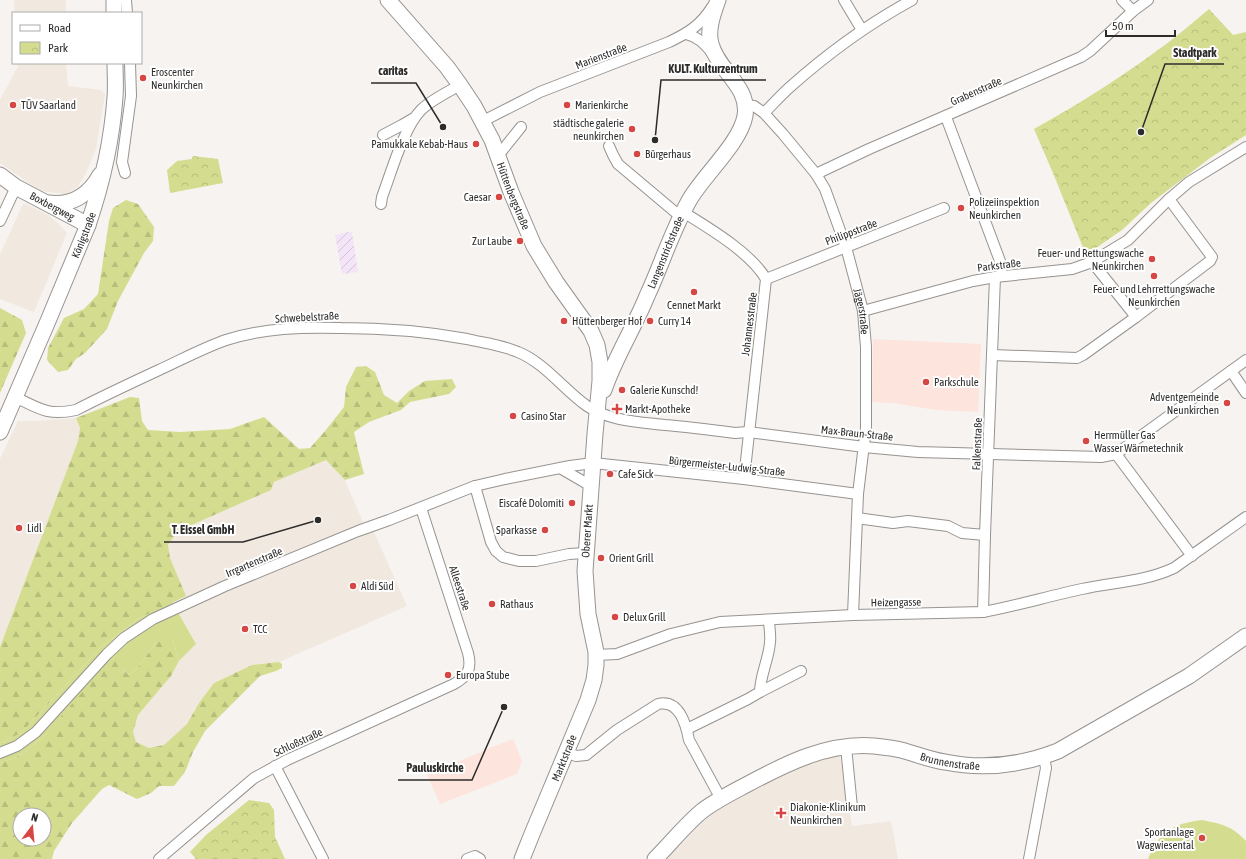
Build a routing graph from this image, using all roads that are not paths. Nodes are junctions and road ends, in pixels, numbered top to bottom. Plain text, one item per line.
1 (114, 0) edge
2 (126, 0) edge
3 (388, 0) edge
4 (717, 0) edge
5 (844, 0) edge
6 (912, 0) edge
7 (1122, 0) edge
8 (1148, 0) edge
9 (1133, 11) junction
10 (114, 12) edge
11 (127, 12) edge
12 (862, 30) junction
13 (686, 34) junction
14 (716, 57) junction
15 (115, 64) edge
16 (130, 64) edge
17 (460, 85) junction
18 (131, 96) junction
19 (115, 97) junction
20 (745, 105) junction
21 (764, 113) junction
22 (415, 116) junction
23 (946, 117) junction
24 (483, 121) junction
25 (521, 127) dead end
26 (383, 135) dead end
27 (609, 146) dead end
28 (1246, 147) edge
29 (501, 152) dead end
30 (105, 165) junction
31 (125, 173) dead end
32 (816, 174) junction
33 (0, 175) edge
34 (16, 187) junction
35 (1169, 199) junction
36 (45, 202) junction
37 (381, 204) dead end
38 (944, 208) dead end
39 (682, 214) junction
40 (0, 221) edge
41 (88, 225) junction
42 (846, 247) junction
43 (1092, 262) junction
44 (998, 276) junction
45 (766, 279) junction
46 (863, 311) junction
47 (1136, 317) junction
48 (597, 345) junction
49 (620, 352) junction
50 (992, 355) junction
51 (1246, 360) edge
52 (1231, 371) junction
53 (1246, 393) edge
54 (15, 397) junction
55 (598, 410) junction
56 (0, 432) edge
57 (748, 432) junction
58 (864, 447) junction
59 (988, 454) junction
60 (1116, 454) junction
61 (593, 463) junction
62 (560, 468) junction
63 (744, 479) junction
64 (475, 486) junction
65 (591, 486) junction
66 (858, 494) junction
67 (421, 508) junction
68 (1246, 517) edge
69 (857, 518) junction
70 (985, 535) junction
71 (585, 553) junction
72 (1192, 556) junction
73 (983, 612) junction
74 (853, 615) junction
75 (769, 620) junction
76 (1246, 636) edge
77 (596, 655) junction
78 (801, 671) dead end
79 (465, 677) joint
80 (760, 692) junction
81 (687, 729) junction
82 (846, 747) junction
83 (566, 752) junction
84 (0, 753) edge
85 (1044, 757) junction
86 (275, 766) junction
87 (721, 798) junction
88 (852, 807) dead end
89 (159, 859) edge
90 (323, 859) edge
91 (467, 859) edge
92 (480, 859) edge
93 (522, 859) edge
94 (655, 859) edge
95 (1029, 859) edge

1 - 10 street
2 - 11 street
3 - 17 street, Hüttenbergstraße
4 - 13 street, Marienstraße
4 - 14 street
5 - 12 street
6 - 12 street
7 - 9 street
8 - 9 street, Grabenstraße
9 - 23 street, Grabenstraße
12 - 21 street
13 - 14 street
13 - 24 street, Marienstraße
14 - 20 street
15 - 19 street, Königstraße
16 - 18 street
17 - 22 street
17 - 24 street, Hüttenbergstraße
18 - 19 street
18 - 31 street
19 - 30 street, Königstraße
20 - 21 street, Jägerstraße
20 - 39 street, Langenstrichstraße
21 - 32 street, Jägerstraße
22 - 26 street
22 - 37 street
23 - 32 street, Grabenstraße
23 - 44 street, Falkenstraße
24 - 48 street, Hüttenbergstraße
25 - 29 street
27 - 39 street, Johannesstraße
28 - 35 street, Parkstraße
30 - 36 street
30 - 41 street, Königstraße
32 - 42 street, Jägerstraße
33 - 34 street, Boxbergweg
34 - 36 street, Boxbergweg
34 - 40 street, Boxbergweg
35 - 43 street, Parkstraße
35 - 47 street
36 - 41 street, Boxbergweg
38 - 42 street, Philippstraße
39 - 45 street, Johannesstraße
39 - 49 street, Langenstrichstraße
41 - 54 street, Königstraße
42 - 45 street, Philippstraße
42 - 46 street, Jägerstraße
43 - 44 street, Parkstraße
43 - 47 street
44 - 46 street, Parkstraße
44 - 50 street, Falkenstraße
45 - 57 street, Johannesstraße
46 - 58 street, Jägerstraße
47 - 50 street
48 - 49 street
48 - 55 street, Hüttenbergstraße
49 - 55 street, Langenstrichstraße
50 - 59 street, Falkenstraße
51 - 52 street
52 - 53 street
52 - 60 street
54 - 55 street, Schwebelstraße
54 - 56 street, Königstraße
55 - 57 street, Max-Braun-Straße
55 - 61 street, Oberer Markt
57 - 58 street, Max-Braun-Straße
57 - 63 street, Johannesstraße
58 - 59 street, Max-Braun-Straße
58 - 66 street, Jägerstraße
59 - 60 street, Max-Braun-Straße
59 - 70 street, Falkenstraße
60 - 72 street
61 - 62 street, Irrgartenstraße
61 - 63 street, Bürgermeister-Ludwig-Straße
61 - 65 street, Oberer Markt
62 - 64 street, Irrgartenstraße
62 - 65 street
63 - 66 street, Bürgermeister-Ludwig-Straße
64 - 67 street, Irrgartenstraße
64 - 71 street
65 - 71 street, Oberer Markt
66 - 69 street, Jägerstraße
67 - 79 street, Alleestraße
67 - 84 street, Irrgartenstraße
68 - 72 street, Heizengasse
69 - 70 street
69 - 74 street, Jägerstraße
70 - 73 street, Falkenstraße
71 - 77 street, Oberer Markt
72 - 73 street, Heizengasse
73 - 74 street, Heizengasse
74 - 75 street, Heizengasse
75 - 77 street, Heizengasse
75 - 80 street
76 - 85 street, Brunnenstraße
77 - 83 street, Marktstraße
78 - 80 street
79 - 86 street, Schloßstraße
80 - 81 street
81 - 83 street
81 - 87 street
82 - 85 street, Brunnenstraße
82 - 87 street, Brunnenstraße
82 - 88 street
83 - 93 street, Marktstraße
85 - 95 street
86 - 89 street, Schloßstraße
86 - 90 street
87 - 94 street, Brunnenstraße
91 - 92 street

